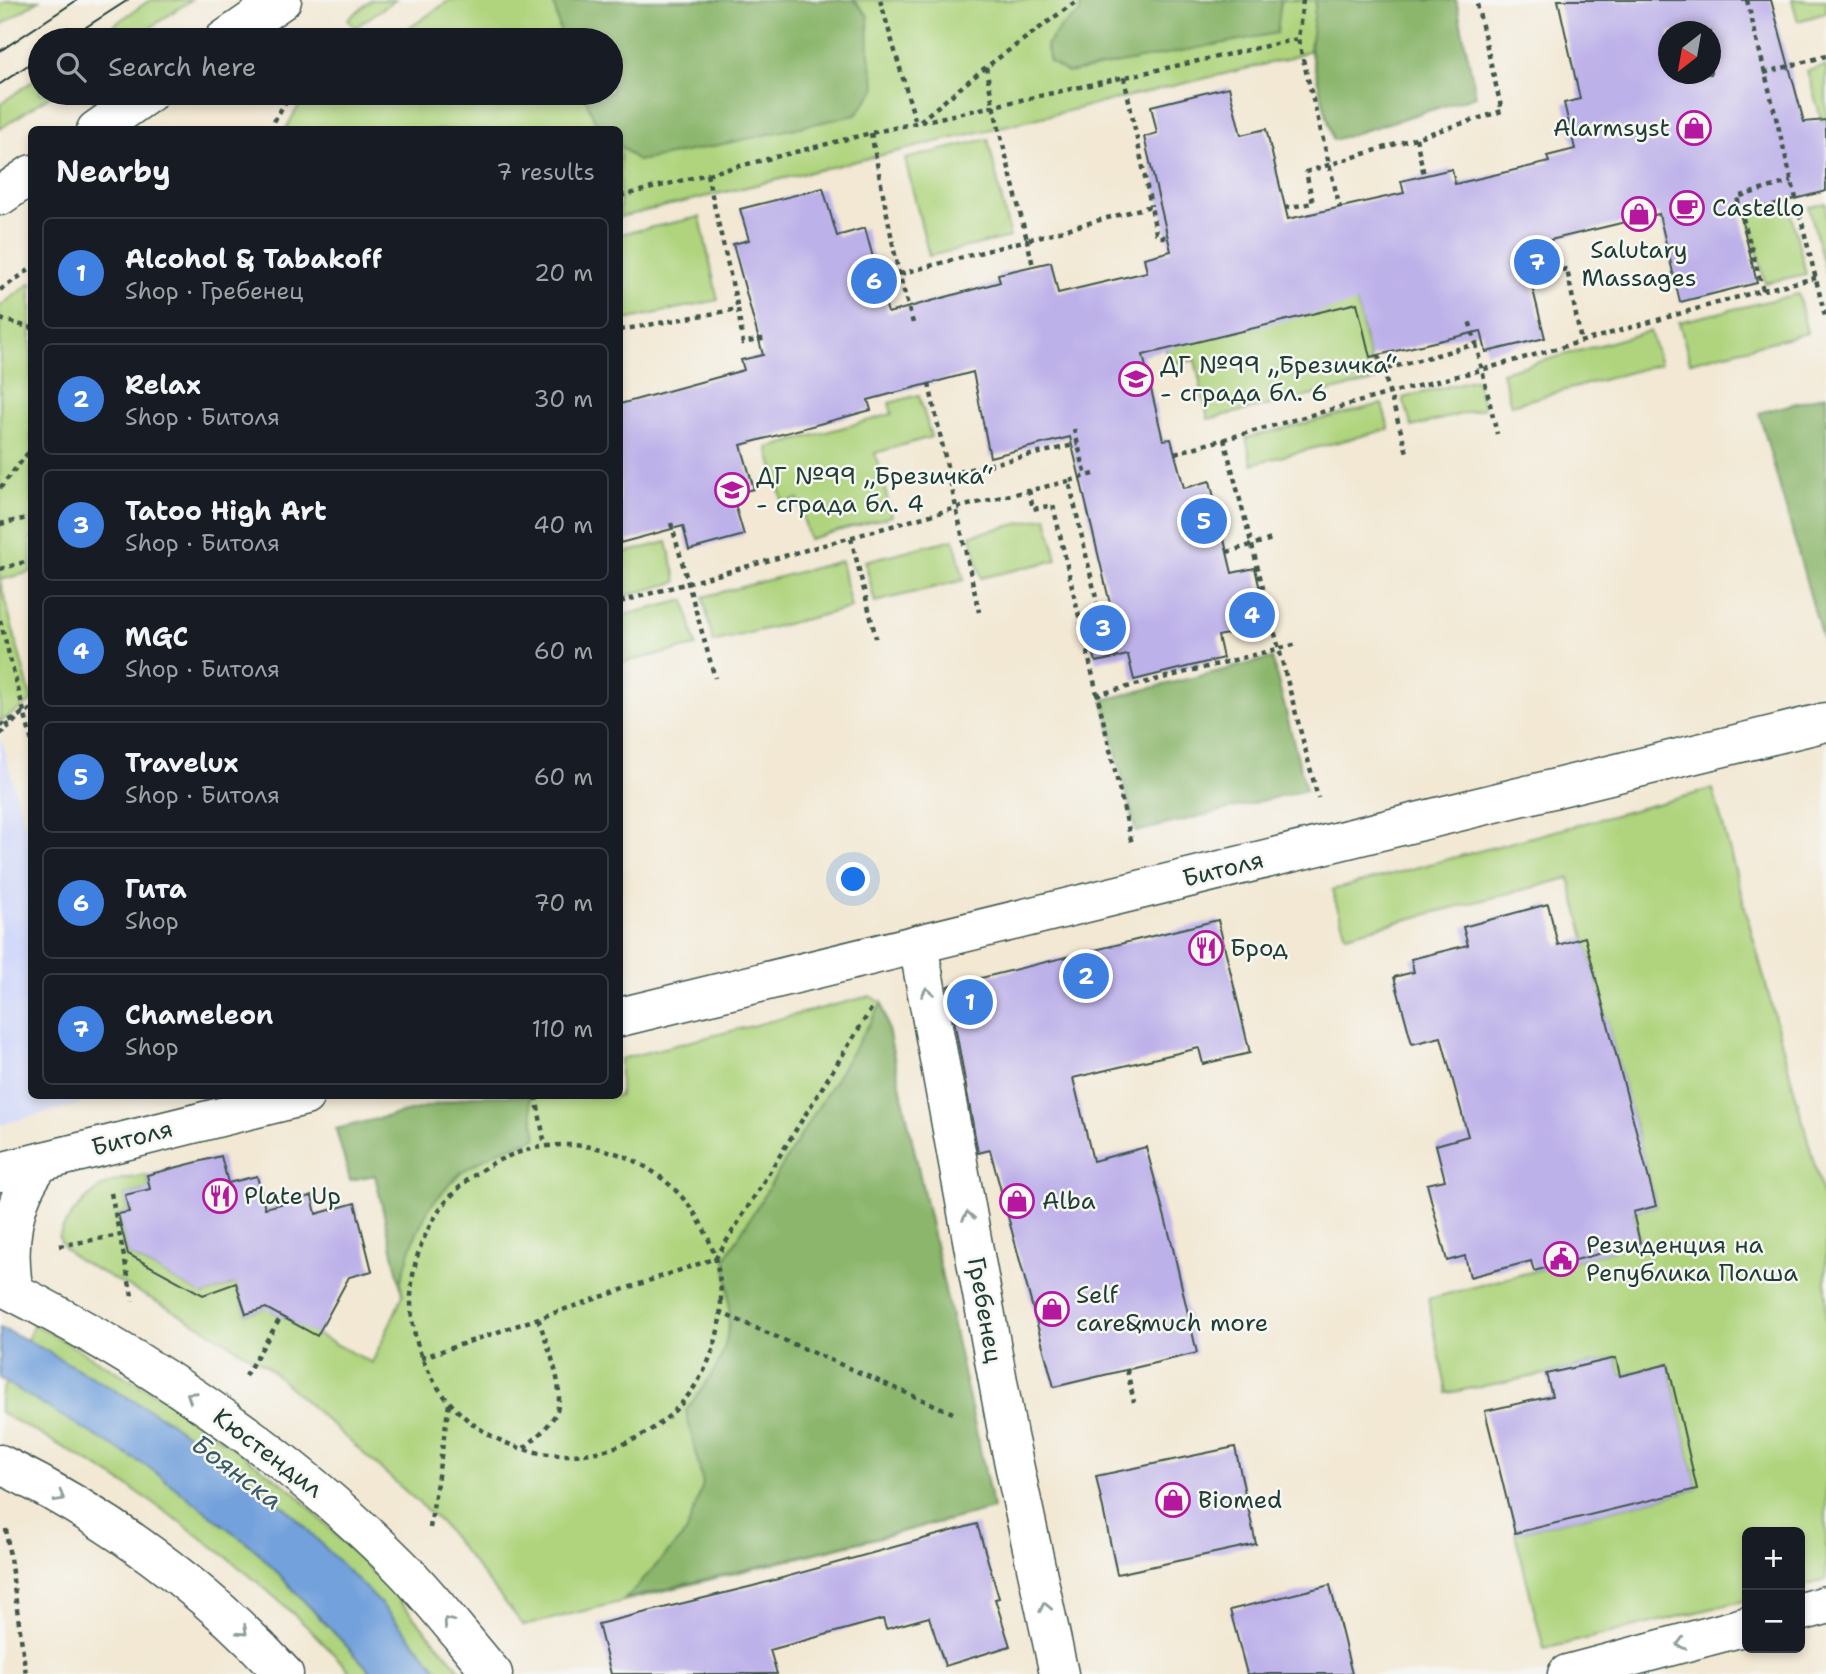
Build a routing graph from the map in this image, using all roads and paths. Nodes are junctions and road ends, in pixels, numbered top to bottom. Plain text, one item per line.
1 (282, 0) edge
2 (880, 0) edge
3 (1078, 0) edge
4 (1303, 0) edge
5 (1476, 0) edge
6 (1747, 0) edge
7 (241, 28) edge
8 (1298, 39) junction
9 (1826, 56) edge
10 (986, 67) junction
11 (1765, 73) junction
12 (1124, 77) junction
13 (132, 105) edge
14 (284, 105) edge
15 (993, 105) junction
16 (916, 123) junction
17 (102, 126) edge
18 (272, 126) edge
19 (871, 133) junction
20 (1416, 138) junction
21 (1328, 165) junction
22 (707, 174) junction
23 (1424, 175) dead end
24 (28, 177) edge
25 (1792, 181) junction
26 (623, 195) edge
27 (0, 196) edge
28 (1151, 206) junction
29 (1285, 208) dead end
30 (1340, 208) dead end
31 (1168, 237) dead end
32 (1027, 240) junction
33 (1033, 266) dead end
34 (28, 271) edge
35 (1552, 272) dead end
36 (900, 274) junction
37 (1816, 278) junction
38 (0, 290) edge
39 (1763, 290) junction
40 (738, 309) junction
41 (0, 319) edge
42 (1469, 320) dead end
43 (1826, 320) edge
44 (914, 323) dead end
45 (28, 327) edge
46 (623, 329) edge
47 (767, 338) dead end
48 (1581, 341) junction
49 (1476, 344) junction
50 (1378, 355) dead end
51 (1383, 370) junction
52 (1481, 370) junction
53 (929, 384) dead end
54 (1390, 393) junction
55 (1074, 429) dead end
56 (1497, 433) dead end
57 (1224, 439) junction
58 (1078, 444) junction
59 (28, 452) edge
60 (1175, 453) dead end
61 (1408, 456) dead end
62 (949, 474) junction
63 (1094, 474) dead end
64 (1086, 476) junction
65 (1069, 481) junction
66 (0, 488) edge
67 (1029, 490) junction
68 (957, 508) junction
69 (28, 518) edge
70 (671, 523) dead end
71 (0, 524) edge
72 (851, 538) junction
73 (1272, 539) dead end
74 (1252, 545) junction
75 (1227, 552) dead end
76 (28, 561) edge
77 (0, 569) edge
78 (689, 583) junction
79 (623, 601) edge
80 (1099, 611) dead end
81 (979, 612) dead end
82 (0, 620) edge
83 (876, 638) dead end
84 (1297, 644) dead end
85 (1280, 648) junction
86 (715, 678) dead end
87 (1096, 695) junction
88 (28, 710) edge
89 (24, 711) junction
90 (1826, 722) edge
91 (8, 725) junction
92 (0, 726) edge
93 (28, 726) edge
94 (0, 734) edge
95 (1329, 843) junction
96 (1132, 845) dead end
97 (918, 944) junction
98 (877, 1000) dead end
99 (623, 1016) edge
100 (293, 1099) edge
101 (537, 1099) edge
102 (545, 1145) junction
103 (41, 1161) junction
104 (0, 1172) edge
105 (111, 1190) dead end
106 (120, 1235) junction
107 (46, 1248) dead end
108 (716, 1258) junction
109 (7, 1289) edge
110 (135, 1310) dead end
111 (719, 1312) junction
112 (281, 1317) dead end
113 (538, 1318) junction
114 (421, 1358) junction
115 (1127, 1370) dead end
116 (243, 1380) dead end
117 (1134, 1402) dead end
118 (449, 1404) junction
119 (1008, 1436) junction
120 (524, 1449) junction
121 (0, 1464) edge
122 (6, 1529) dead end
123 (429, 1536) dead end
124 (1826, 1605) edge
125 (1805, 1611) edge
126 (1742, 1627) edge
127 (26, 1674) edge
128 (284, 1674) edge
129 (493, 1674) edge
130 (1059, 1674) edge
131 (1567, 1674) edge

1 - 7 street
2 - 16 path
3 - 10 path
4 - 8 path
5 - 20 path
6 - 11 path
8 - 12 path
8 - 21 path
9 - 11 path
10 - 15 path
10 - 16 path
11 - 25 path
12 - 15 path
12 - 28 path
13 - 17 street
14 - 18 path
15 - 16 path
15 - 32 path
16 - 19 path
19 - 22 path
19 - 36 path
20 - 21 path
20 - 23 path
21 - 29 path
21 - 30 path
22 - 26 path
22 - 40 path
24 - 27 street
25 - 37 path
25 - 39 path
28 - 31 path
28 - 32 path
32 - 33 path
32 - 36 path
34 - 38 path
35 - 48 path
36 - 44 path
37 - 39 path
37 - 43 path
39 - 48 path
40 - 46 path
40 - 47 path
41 - 45 path
42 - 49 path
48 - 52 path
49 - 51 path
49 - 52 path
50 - 51 path
51 - 54 path
52 - 54 path
52 - 56 path
53 - 62 path
54 - 57 path
54 - 61 path
55 - 58 path
57 - 60 path
57 - 74 path
58 - 62 path
58 - 64 path
59 - 66 path
62 - 68 path
63 - 64 path
64 - 65 path
65 - 67 path
65 - 80 path
67 - 68 path
67 - 87 path
68 - 72 path
68 - 81 path
69 - 71 path
70 - 78 path
72 - 78 path
72 - 83 path
73 - 74 path
74 - 75 path
74 - 85 path
76 - 77 path
78 - 79 path
78 - 86 path
82 - 89 path
84 - 85 path
85 - 87 path
85 - 95 path
87 - 96 path
88 - 89 path
89 - 91 path
89 - 93 path
90 - 95 street, Битоля
91 - 92 path
91 - 94 path
95 - 97 street, Битоля
97 - 99 street, Битоля
119 -> 97 street, Гребенец
98 - 108 path
100 - 103 street, Битоля
101 - 102 path
102 - 108 path
102 - 114 path
103 - 104 street, Битоля
103 - 109 street
105 - 106 path
106 - 107 path
106 - 110 path
108 - 111 path
108 - 113 path
129 -> 109 street, Кюстендил
111 - 119 path
111 - 120 path
112 - 116 path
113 - 114 path
113 - 120 path
114 - 118 path
115 - 117 path
118 - 120 path
118 - 123 path
130 -> 119 street, Гребенец
121 -> 128 street
122 - 127 path
124 - 125 street
126 -> 131 street

